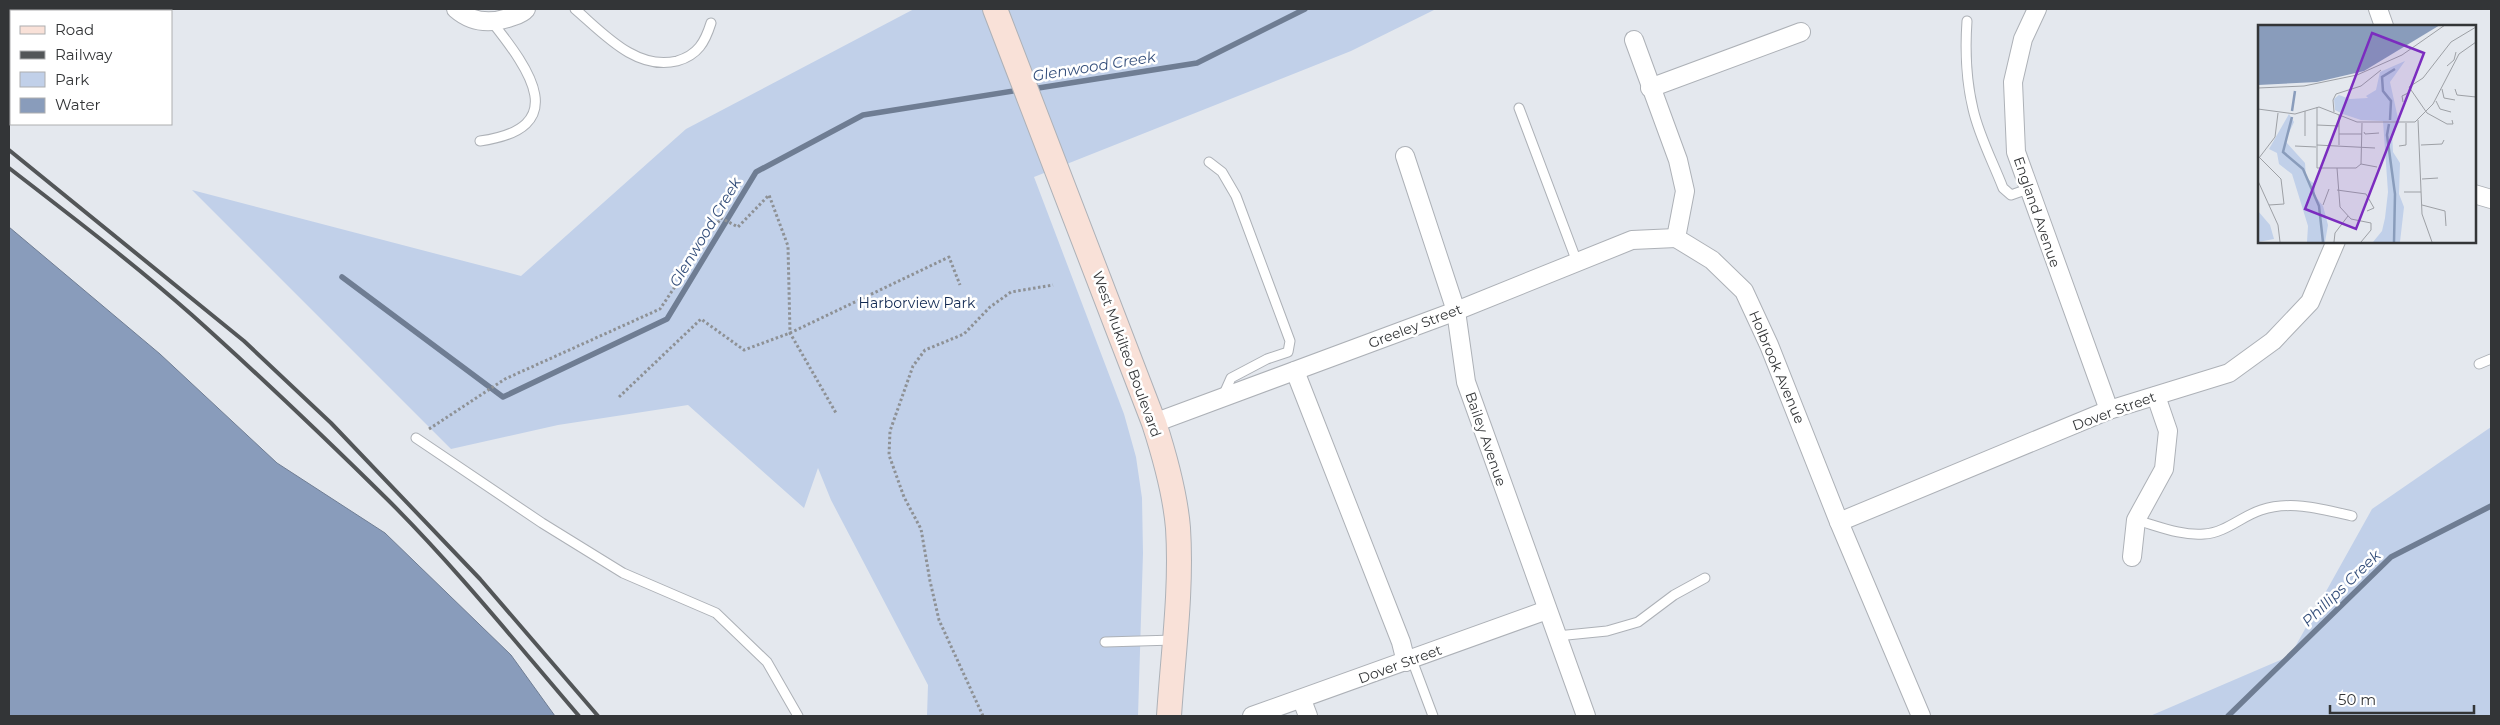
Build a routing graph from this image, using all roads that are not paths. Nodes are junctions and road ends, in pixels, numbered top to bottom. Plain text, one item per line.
1 (456, 9) edge
2 (526, 9) edge
3 (575, 9) edge
4 (995, 9) edge
5 (2037, 9) edge
6 (2378, 9) edge
7 (1967, 21) dead end
8 (492, 22) junction
9 (711, 23) dead end
10 (2384, 25) edge
11 (1801, 32) dead end
12 (1634, 40) dead end
13 (1650, 88) junction
14 (1519, 108) dead end
15 (480, 141) dead end
16 (1405, 156) dead end
17 (1209, 162) dead end
18 (2028, 189) junction
19 (2475, 194) edge
20 (2491, 199) edge
21 (1676, 238) junction
22 (2336, 242) edge
23 (1577, 262) junction
24 (1456, 311) junction
25 (2491, 359) edge
26 (2479, 364) dead end
27 (1295, 371) junction
28 (2156, 396) junction
29 (1222, 398) junction
30 (2109, 410) junction
31 (1154, 423) junction
32 (416, 438) road end
33 (2352, 516) dead end
34 (2136, 520) junction
35 (1839, 522) junction
36 (2132, 557) dead end
37 (1705, 578) dead end
38 (1547, 610) junction
39 (1556, 636) junction
40 (1174, 640) junction
41 (1105, 642) dead end
42 (1409, 661) junction
43 (1305, 708) edge
44 (798, 716) edge
45 (1170, 716) edge
46 (1252, 716) edge
47 (1433, 716) edge
48 (1586, 716) edge
49 (1921, 716) edge

1 - 8 street
2 - 8 street
3 - 9 lane
4 - 31 main road, West Mukilteo Boulevard
5 - 18 street, England Avenue
6 - 10 street
7 - 18 lane
8 - 15 lane
11 - 13 street
12 - 13 street
13 - 21 street
14 - 23 lane
16 - 24 street, Bailey Avenue
17 - 29 lane
18 - 30 street, England Avenue
19 - 20 street
21 - 23 street, Greeley Street
21 - 35 street, Holbrook Avenue
22 - 28 street, Dover Street
23 - 24 street, Greeley Street
24 - 27 street, Greeley Street
24 - 38 street, Bailey Avenue
25 - 26 lane
27 - 29 street, Greeley Street
27 - 42 street
28 - 30 street, Dover Street
28 - 34 street
29 - 31 street, Greeley Street
30 - 35 street, Dover Street
31 - 40 main road, West Mukilteo Boulevard
32 - 44 lane
33 - 34 lane
34 - 36 street
35 - 49 street, Holbrook Avenue
37 - 39 lane
38 - 39 street, Bailey Avenue
38 - 42 street, Dover Street
39 - 48 street, Bailey Avenue
40 - 41 lane
40 - 45 main road, West Mukilteo Boulevard
42 - 43 street, Dover Street
42 - 47 lane
43 - 46 street, Dover Street

